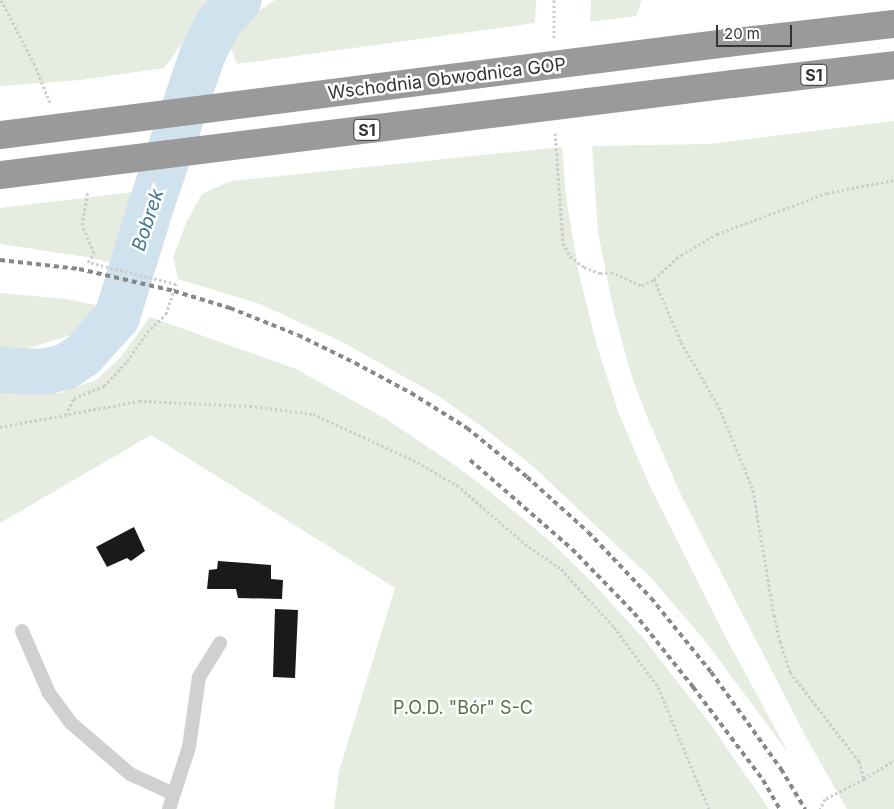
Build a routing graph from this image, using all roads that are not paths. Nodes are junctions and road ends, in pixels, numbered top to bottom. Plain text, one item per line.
1 (894, 24) edge
2 (894, 65) edge
3 (0, 135) edge
4 (0, 175) edge
5 (22, 631) dead end
6 (220, 642) dead end
7 (174, 794) junction
8 (169, 809) edge

1 - 3 highway, Wschodnia Obwodnica GOP / S1, bridge
2 - 4 highway, S1, bridge
5 - 7 lane
6 - 7 lane
7 - 8 lane

